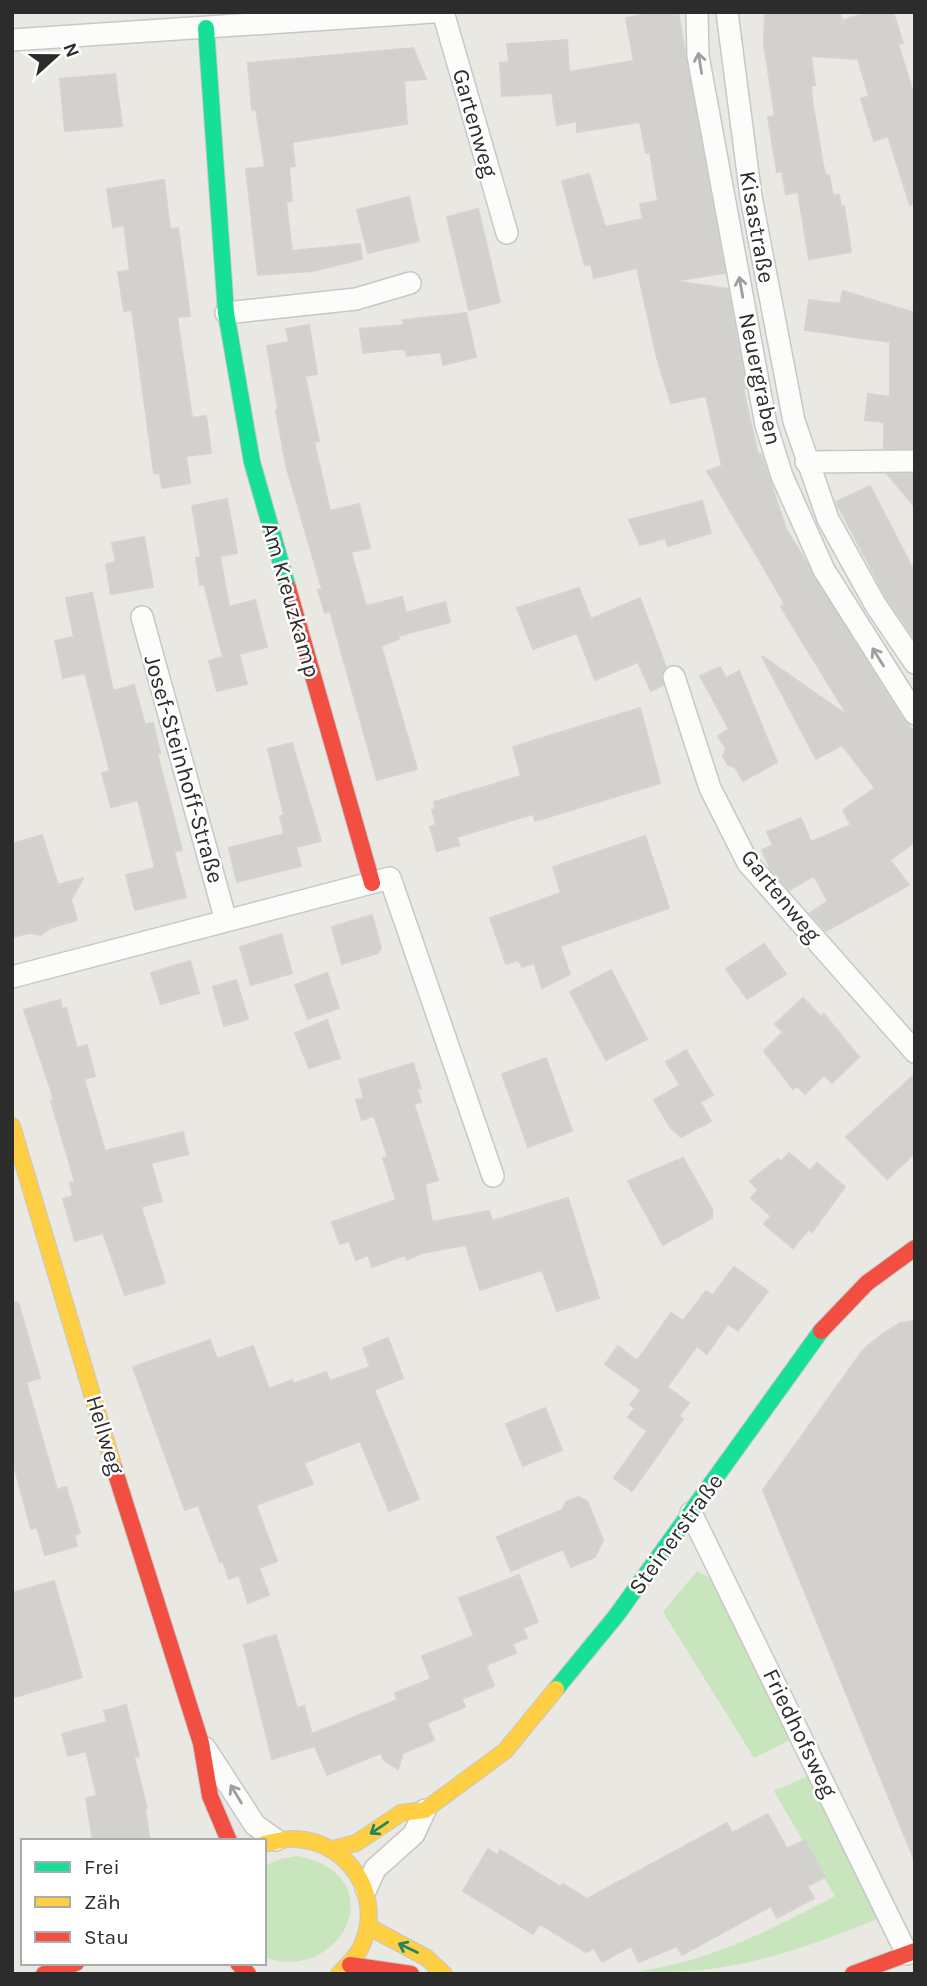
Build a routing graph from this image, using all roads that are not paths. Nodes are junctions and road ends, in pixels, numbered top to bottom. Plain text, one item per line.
1 (433, 12) edge
2 (443, 12) edge
3 (697, 12) edge
4 (727, 12) edge
5 (206, 28) junction
6 (12, 40) edge
7 (507, 233) dead end
8 (410, 283) dead end
9 (226, 313) junction
10 (915, 461) edge
11 (806, 462) junction
12 (142, 617) dead end
13 (915, 663) edge
14 (674, 677) dead end
15 (915, 714) edge
16 (381, 880) junction
17 (226, 922) junction
18 (12, 977) edge
19 (915, 1052) edge
20 (12, 1126) edge
21 (493, 1176) dead end
22 (911, 1254) edge
23 (691, 1513) junction
24 (201, 1743) junction
25 (425, 1810) junction
26 (228, 1839) edge
27 (270, 1842) edge
28 (333, 1849) junction
29 (366, 1889) junction
30 (369, 1927) junction
31 (911, 1953) edge
32 (70, 1965) edge
33 (344, 1969) edge
34 (44, 1974) edge
35 (411, 1974) edge
36 (444, 1974) edge
37 (853, 1974) edge

1 - 5 street
2 - 7 street, Gartenweg
15 -> 3 street, Neuergraben
4 - 11 street, Kisastraße
5 - 6 street
5 - 9 street, Am Kreuzkamp
8 - 9 street
9 - 16 street, Am Kreuzkamp
10 - 11 street
11 - 13 street, Kisastraße
12 - 17 street, Josef-Steinhoff-Straße
14 - 19 street, Gartenweg
16 - 17 street
16 - 21 street, Am Kreuzkamp
17 - 18 street
20 - 24 street, Hellweg
22 - 23 street, Steinerstraße
23 - 25 street, Steinerstraße
23 - 31 street, Friedhofsweg
24 - 26 street, Hellweg
27 -> 24 street, Hellweg
25 -> 28 street, Steinerstraße
25 - 29 street, Steinerstraße
27 - 28 street
28 - 29 street
29 - 30 street
30 - 33 street
36 -> 30 street
31 - 37 street
32 - 34 street
33 - 35 street

